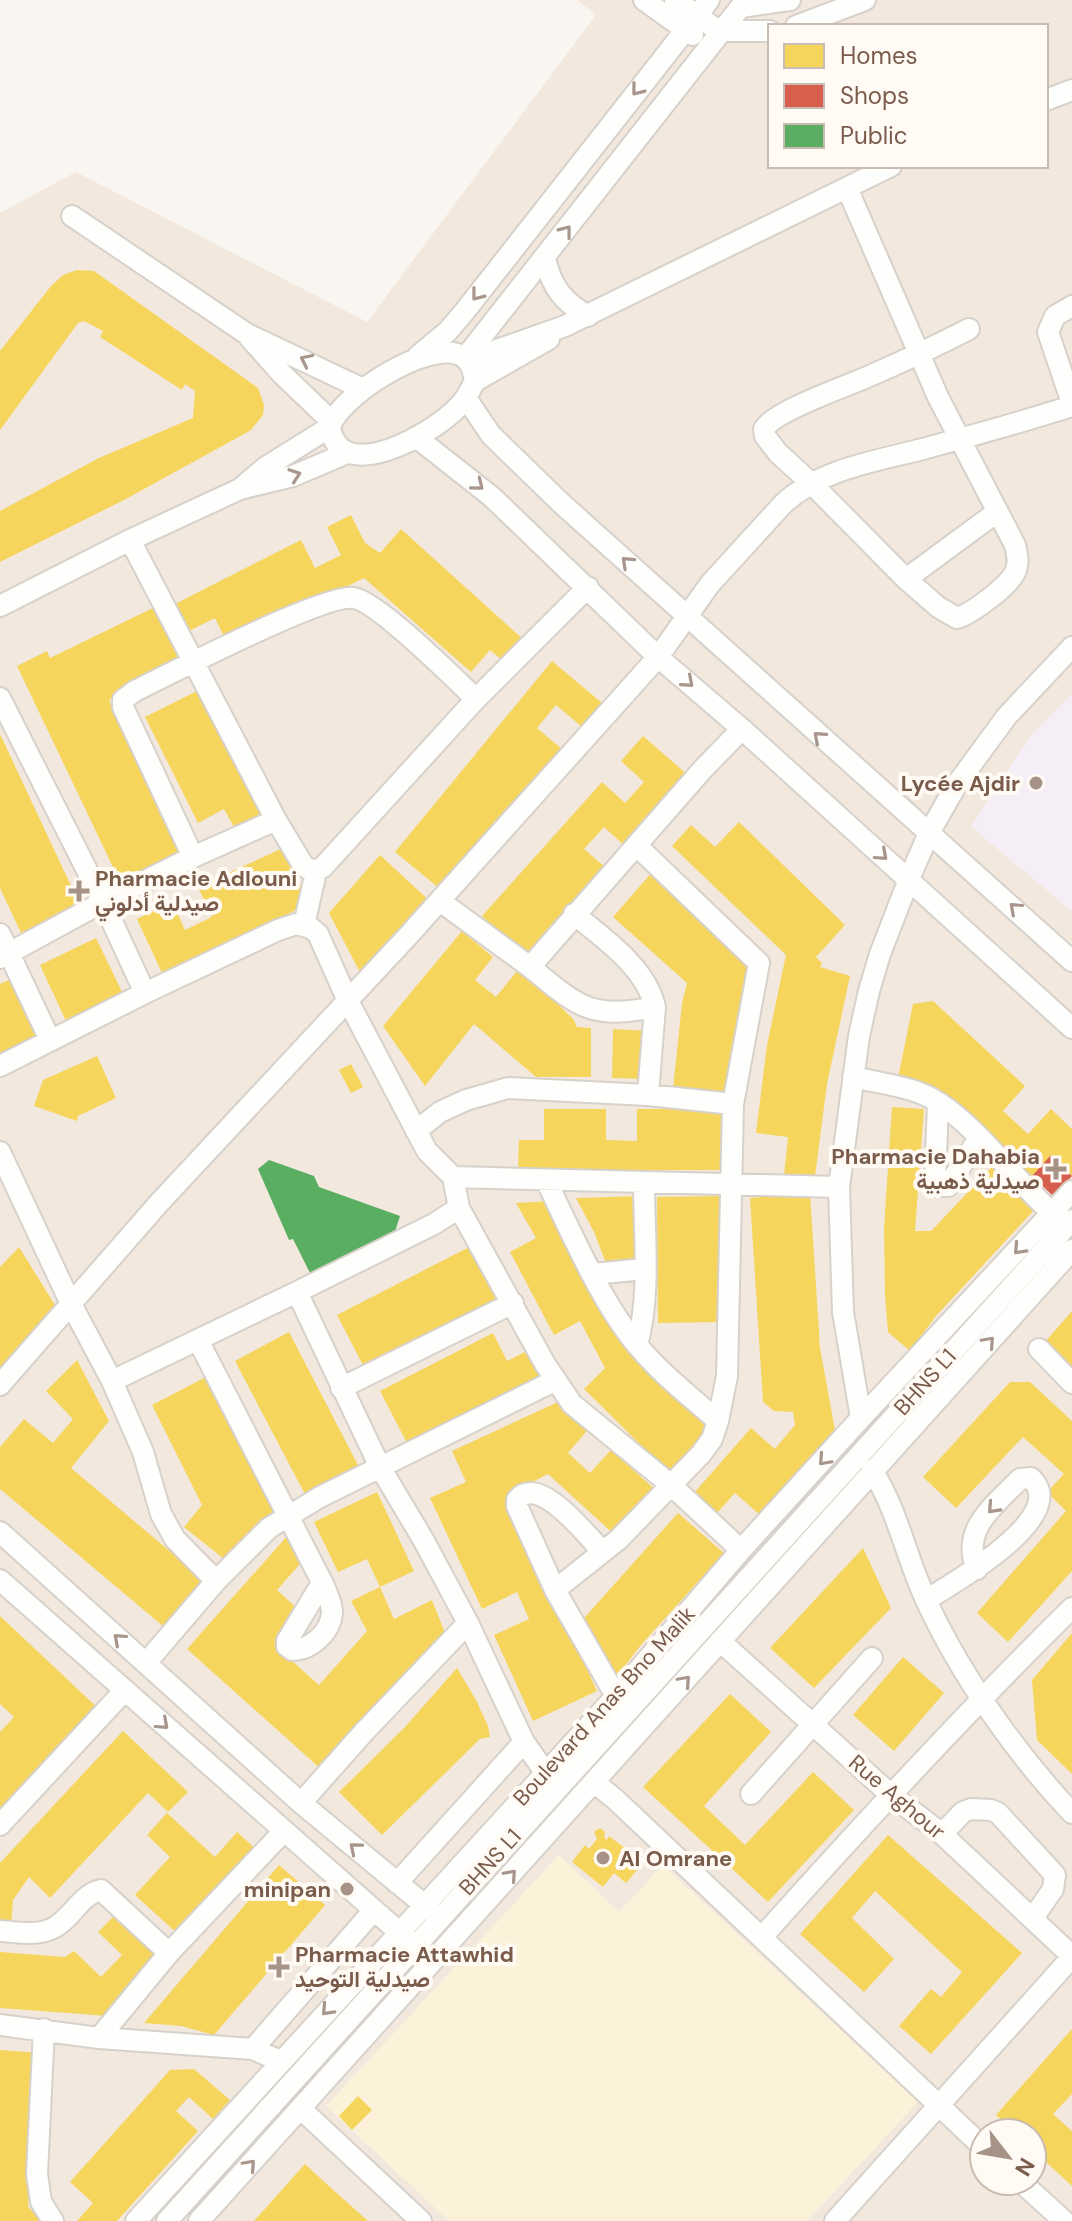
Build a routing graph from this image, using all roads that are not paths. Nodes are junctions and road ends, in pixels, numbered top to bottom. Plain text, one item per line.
1 (644, 0) edge
2 (675, 0) edge
3 (790, 0) edge
4 (865, 0) edge
5 (743, 4) edge
6 (697, 15) edge
7 (801, 24) edge
8 (768, 31) edge
9 (714, 38) junction
10 (1072, 90) edge
11 (1048, 99) edge
12 (887, 168) edge
13 (847, 188) junction
14 (72, 216) dead end
15 (545, 258) junction
16 (1072, 306) edge
17 (588, 316) junction
18 (565, 326) junction
19 (969, 329) dead end
20 (247, 334) junction
21 (918, 354) junction
22 (466, 359) junction
23 (407, 364) junction
24 (363, 389) junction
25 (470, 389) junction
26 (1072, 404) edge
27 (330, 424) junction
28 (416, 437) junction
29 (959, 438) junction
30 (347, 453) junction
31 (812, 484) junction
32 (240, 489) junction
33 (997, 512) junction
34 (130, 540) junction
35 (906, 579) junction
36 (588, 587) junction
37 (0, 606) edge
38 (687, 618) junction
39 (1072, 647) edge
40 (658, 657) junction
41 (194, 661) junction
42 (0, 698) edge
43 (476, 699) junction
44 (742, 729) junction
45 (276, 820) junction
46 (929, 833) junction
47 (637, 846) junction
48 (193, 857) junction
49 (316, 872) junction
50 (909, 879) junction
51 (440, 901) junction
52 (103, 902) junction
53 (574, 914) junction
54 (304, 925) junction
55 (0, 934) edge
56 (4, 956) edge
57 (1072, 961) edge
58 (530, 967) junction
59 (145, 993) junction
60 (347, 999) junction
61 (655, 1007) junction
62 (1072, 1028) edge
63 (50, 1040) junction
64 (0, 1066) edge
65 (853, 1077) junction
66 (648, 1095) junction
67 (938, 1103) junction
68 (733, 1104) junction
69 (416, 1131) junction
70 (979, 1138) junction
71 (0, 1152) edge
72 (453, 1177) junction
73 (546, 1180) junction
74 (644, 1182) junction
75 (733, 1185) junction
76 (839, 1187) junction
77 (1072, 1191) edge
78 (459, 1208) junction
79 (1065, 1219) edge
80 (1072, 1250) edge
81 (644, 1269) junction
82 (593, 1274) junction
83 (297, 1292) junction
84 (513, 1303) junction
85 (71, 1304) junction
86 (198, 1340) junction
87 (637, 1345) junction
88 (1039, 1349) dead end
89 (556, 1380) junction
90 (112, 1381) junction
91 (1072, 1383) edge
92 (0, 1385) edge
93 (341, 1388) junction
94 (861, 1418) junction
95 (718, 1421) junction
96 (380, 1467) junction
97 (872, 1470) junction
98 (671, 1485) junction
99 (288, 1517) junction
100 (0, 1532) edge
101 (741, 1550) junction
102 (603, 1552) junction
103 (977, 1569) dead end
104 (0, 1580) edge
105 (216, 1581) junction
106 (322, 1583) dead end
107 (555, 1590) junction
108 (926, 1600) junction
109 (1072, 1608) edge
110 (468, 1623) junction
111 (720, 1641) junction
112 (872, 1658) dead end
113 (146, 1663) junction
114 (125, 1690) junction
115 (616, 1696) junction
116 (980, 1699) junction
117 (813, 1724) junction
118 (524, 1742) junction
119 (545, 1772) junction
120 (594, 1782) junction
121 (751, 1794) dead end
122 (890, 1794) junction
123 (301, 1803) junction
124 (1072, 1813) edge
125 (0, 1825) edge
126 (283, 1832) junction
127 (942, 1834) junction
128 (397, 1883) junction
129 (374, 1910) junction
130 (1033, 1918) junction
131 (442, 1920) junction
132 (0, 1931) edge
133 (399, 1932) junction
134 (762, 1937) junction
135 (422, 1952) junction
136 (169, 1953) junction
137 (1072, 1956) edge
138 (0, 2025) edge
139 (44, 2029) junction
140 (99, 2038) junction
141 (253, 2049) junction
142 (280, 2061) junction
143 (938, 2106) junction
144 (301, 2109) junction
145 (968, 2133) edge
146 (1038, 2197) edge
147 (53, 2221) edge
148 (136, 2221) edge
149 (169, 2221) edge
150 (199, 2221) edge
151 (421, 2221) edge
152 (835, 2221) edge
153 (1064, 2221) edge

1 - 6 street
2 - 6 street
3 - 5 street
4 - 7 street
5 - 9 street
6 - 9 street
6 -> 23 street
8 - 9 street
15 -> 9 street
10 - 11 street
12 - 13 street
13 - 17 street
13 - 21 street
14 - 20 street
15 - 17 street
15 - 22 street
16 - 26 street
17 - 18 street
18 - 22 street
18 - 25 street
19 - 21 street
24 -> 20 street
20 - 27 street
21 - 29 street
21 - 31 street
22 - 23 street
22 - 25 street
23 - 24 street
24 - 27 street
25 - 28 street
38 -> 25 street
26 - 29 street
27 - 30 street
27 - 32 street
28 - 30 street
28 -> 36 street
29 - 31 street
29 - 33 street
32 -> 30 street
31 - 35 street
31 - 38 street
32 - 34 street
33 - 35 street
33 - 35 street
34 - 37 street
34 - 41 street
36 - 40 street
36 - 43 street
38 - 40 street
46 -> 38 street
39 - 46 street
40 -> 44 street
40 - 51 street
41 - 43 street
41 - 45 street
41 - 48 street
42 - 52 street
43 - 49 street
44 - 47 street
44 -> 50 street
45 - 48 street
45 - 49 street
46 - 50 street
57 -> 46 street
47 - 53 street
47 - 68 street
48 - 52 street
49 - 54 street
50 - 62 street
50 - 65 street
51 - 58 street
51 - 60 street
52 - 56 street
52 - 59 street
53 - 58 street
53 - 61 street
54 - 59 street
54 - 60 street
55 - 56 street
56 - 63 street
58 - 61 street
59 - 63 street
60 - 69 street
60 - 85 street
61 - 66 street
63 - 64 street
65 - 67 street
65 - 76 street
66 - 68 street
66 - 69 street
67 - 70 street
67 - 70 street
68 - 75 street
69 - 72 street
70 - 79 street
71 - 85 street
72 - 73 street
72 - 78 street
73 - 74 street
73 - 82 street
74 - 75 street
74 - 81 street
75 - 76 street
75 - 95 street
76 - 94 street
77 - 79 street, Boulevard Anas Bno Malik
78 - 83 street
78 - 84 street
79 -> 94 street, Boulevard Anas Bno Malik
79 - 131 street, BHNS L1
97 -> 80 street, Boulevard Anas Bno Malik
81 - 82 street
81 - 87 street
82 - 87 street
83 - 86 street
83 - 93 street
84 - 89 street
84 - 93 street
85 - 90 street
85 - 92 street
86 - 90 street
86 - 99 street
87 - 95 street
88 - 91 street
89 - 96 street
89 - 98 street
90 - 105 street
93 - 96 street
94 -> 101 street, Boulevard Anas Bno Malik
95 - 98 street
96 - 99 street
96 - 110 street
97 - 108 street
97 - 111 street, Boulevard Anas Bno Malik
98 - 101 street
98 - 102 street
99 - 105 street
99 - 106 street
113 -> 100 street
101 - 115 street, Boulevard Anas Bno Malik
102 - 107 street
102 - 107 street
103 - 108 street
104 - 114 street
105 - 113 street
107 - 115 street
108 - 116 street
109 - 116 street
110 - 118 street
110 - 123 street
111 - 117 street, Rue Aghour
120 -> 111 street, Boulevard Anas Bno Malik
112 - 117 street
113 - 123 street
114 - 125 street
114 -> 126 street
115 - 119 street, Boulevard Anas Bno Malik
116 - 122 street
116 - 124 street
117 - 121 street
117 - 122 street, Rue Aghour
118 - 119 street
118 - 128 street
119 - 131 street, Boulevard Anas Bno Malik
131 -> 120 street, Boulevard Anas Bno Malik
120 - 134 street
122 - 127 street, Rue Aghour
122 - 134 street
128 -> 123 street
126 - 129 street
126 - 136 street
127 - 130 street, Rue Aghour
127 - 130 street
128 - 131 street
129 - 133 street
129 - 141 street
130 - 137 street, Rue Aghour
131 - 133 street, Boulevard Anas Bno Malik
131 - 135 street, Boulevard Anas Bno Malik
132 - 136 street
133 - 135 street
133 -> 142 street, Boulevard Anas Bno Malik
134 - 143 street
135 - 144 street, Boulevard Anas Bno Malik
135 - 149 street
136 - 140 street
137 - 143 street
138 - 139 street
139 - 140 street
139 - 147 street
140 - 141 street
141 - 142 street
142 - 148 street, Boulevard Anas Bno Malik
143 - 145 street
143 - 152 street
150 -> 144 street, Boulevard Anas Bno Malik
144 - 151 street
146 - 153 street

